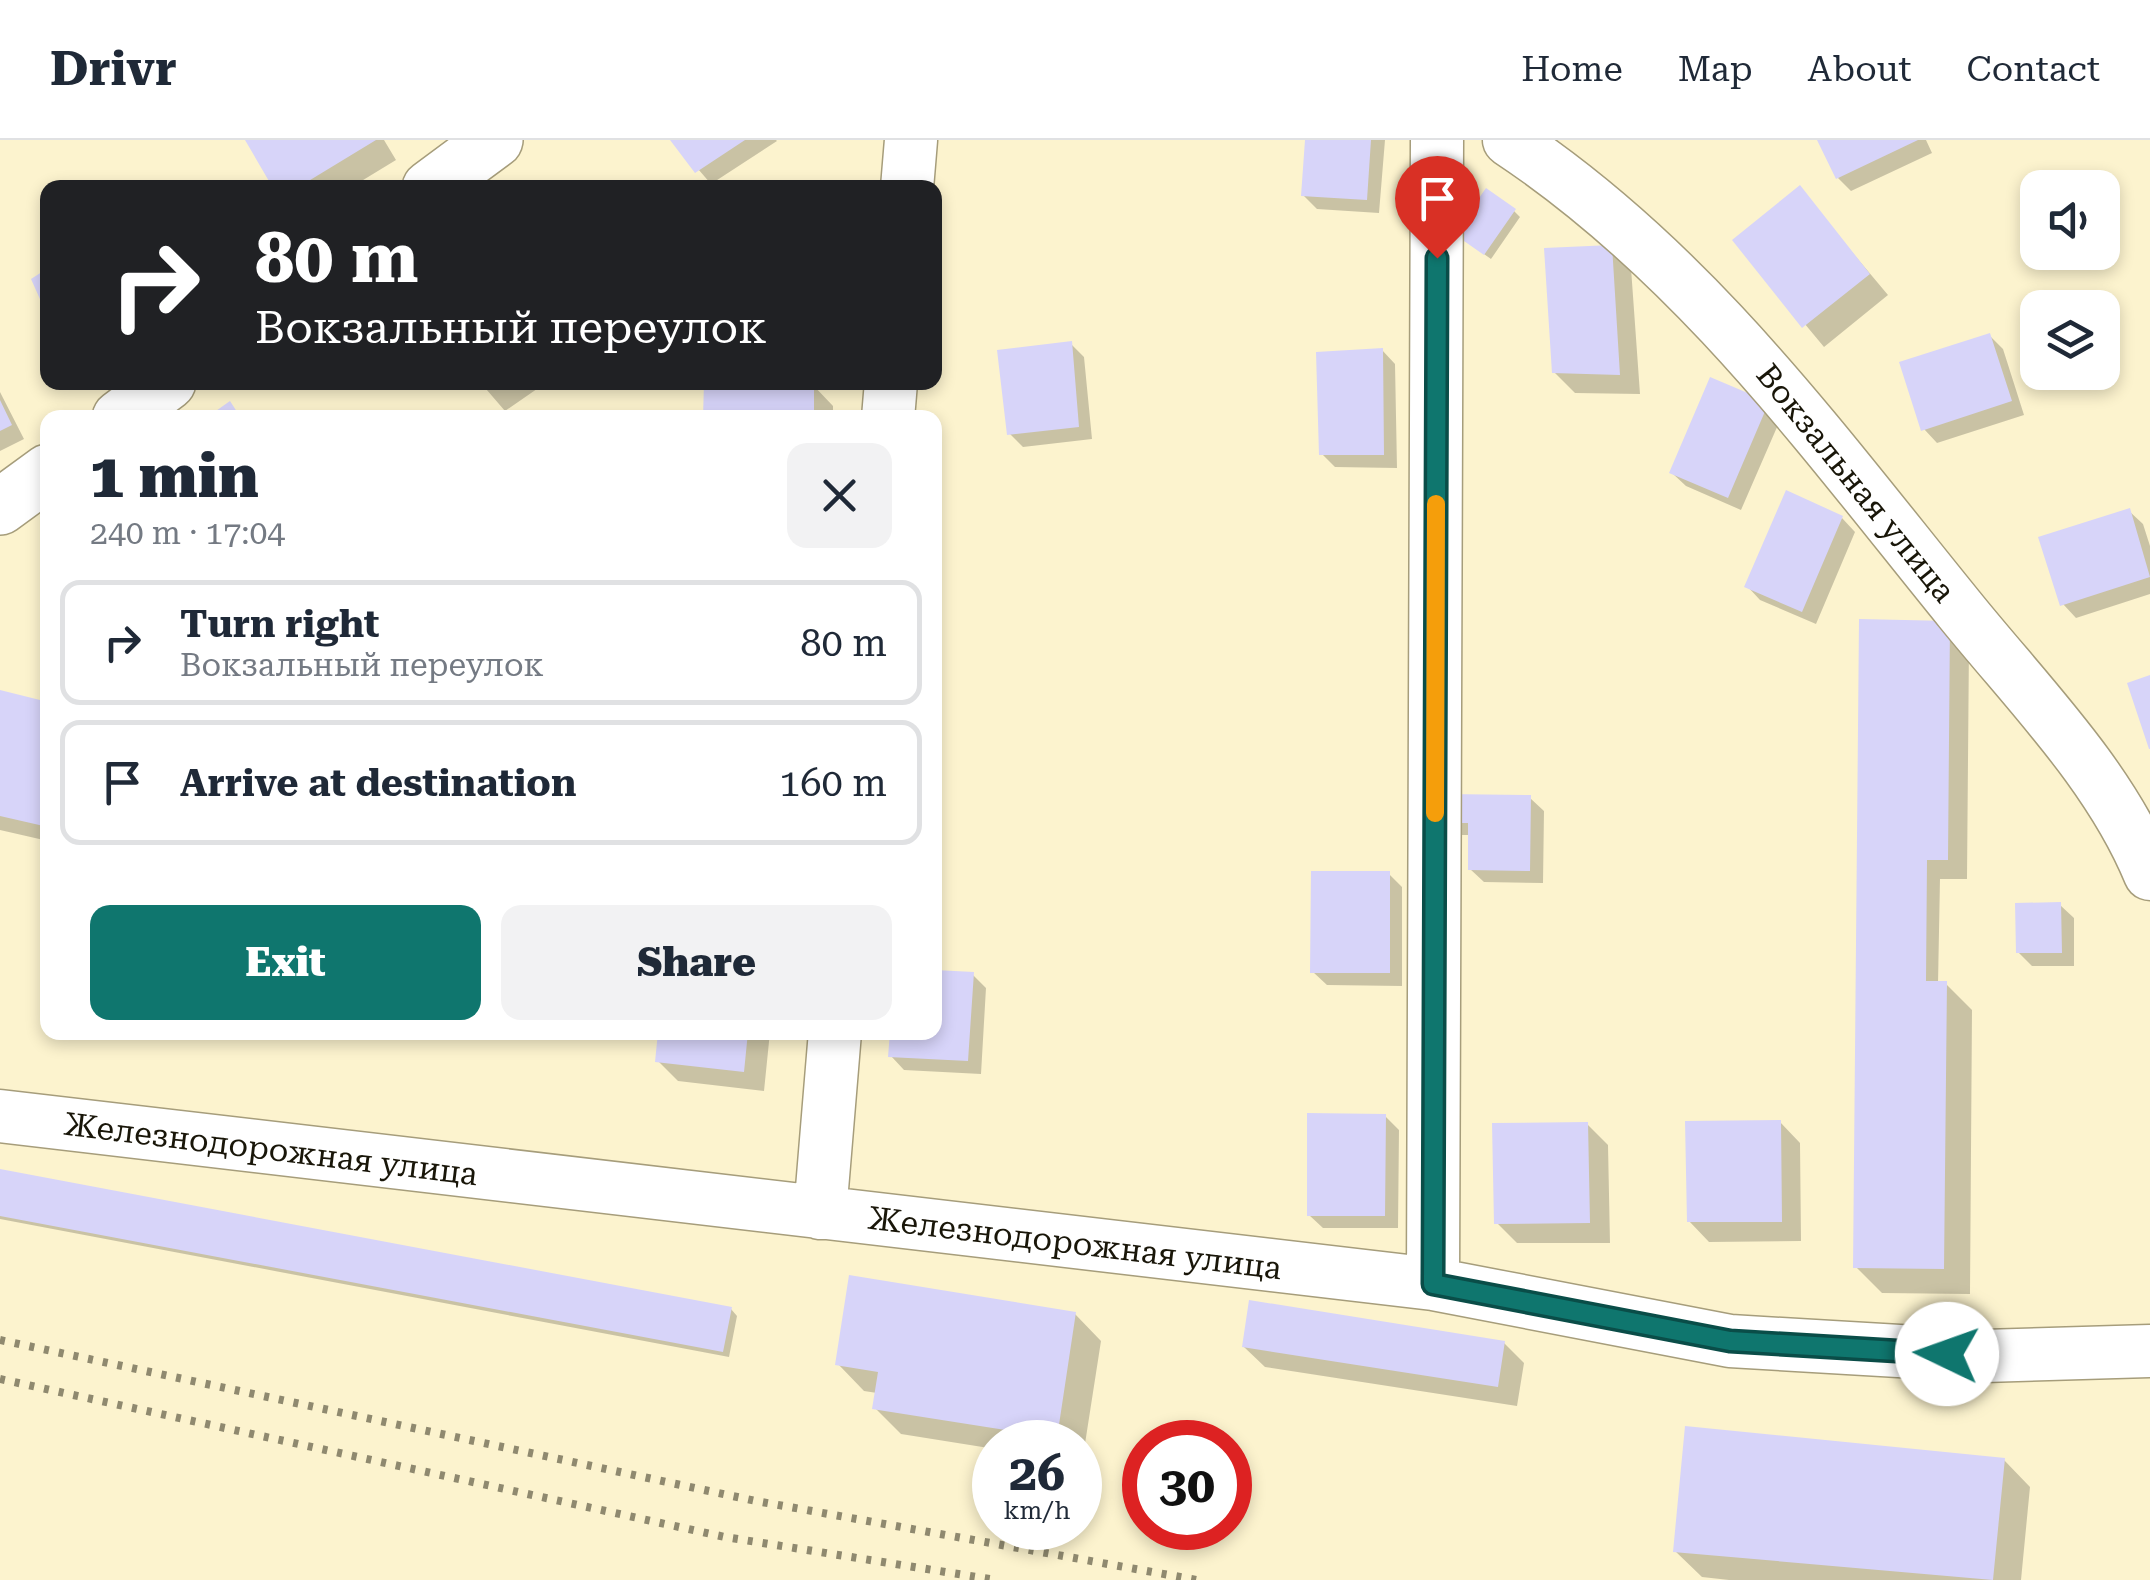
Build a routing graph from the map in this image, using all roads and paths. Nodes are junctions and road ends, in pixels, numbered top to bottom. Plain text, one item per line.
1 (494, 140) edge
2 (912, 140) edge
3 (1437, 140) edge
4 (1508, 140) edge
5 (441, 180) edge
6 (909, 180) edge
7 (157, 390) edge
8 (131, 410) edge
9 (40, 478) edge
10 (0, 507) edge
11 (2150, 874) edge
12 (835, 1040) edge
13 (0, 1116) edge
14 (820, 1213) junction
15 (1433, 1284) junction
16 (2150, 1351) edge

1 - 5 street
2 - 6 street
3 - 15 street
4 - 11 street, Вокзальная улица
7 - 8 street
9 - 10 street
12 - 14 street
13 - 14 street, Железнодорожная улица
14 - 15 street, Железнодорожная улица
15 - 16 street, Железнодорожная улица

